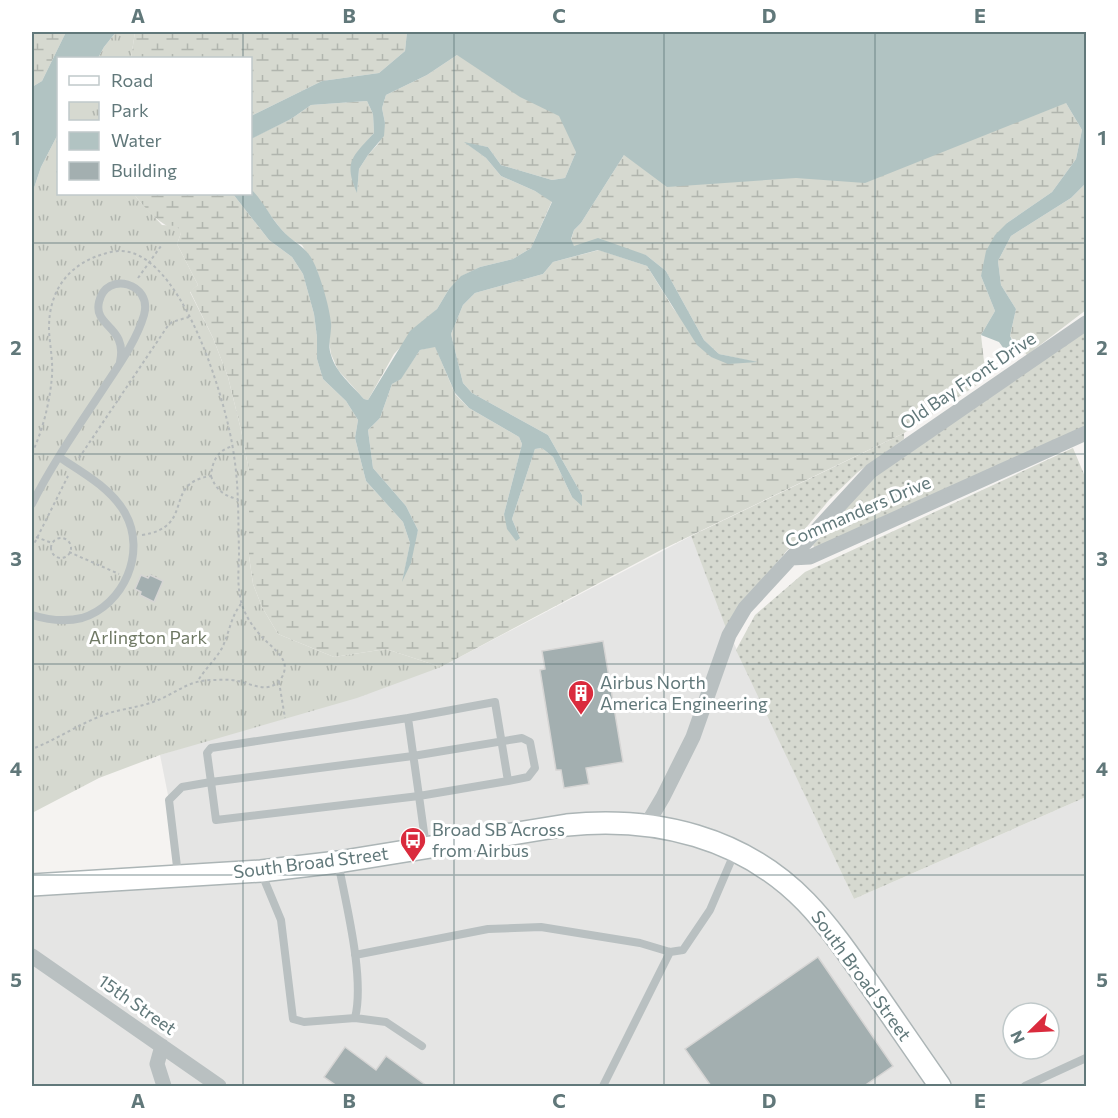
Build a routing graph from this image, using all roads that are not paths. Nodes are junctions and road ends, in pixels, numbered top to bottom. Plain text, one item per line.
1 (1086, 323) edge
2 (120, 362) junction
3 (1086, 433) edge
4 (59, 457) junction
5 (32, 504) edge
6 (791, 558) junction
7 (32, 615) edge
8 (408, 718) junction
9 (501, 741) junction
10 (413, 756) junction
11 (508, 781) junction
12 (211, 782) junction
13 (419, 796) junction
14 (647, 824) junction
15 (426, 848) junction
16 (735, 851) junction
17 (338, 862) junction
18 (261, 872) junction
19 (179, 878) junction
20 (33, 886) edge
21 (670, 951) junction
22 (355, 955) junction
23 (32, 957) edge
24 (355, 1018) junction
25 (162, 1046) junction
26 (422, 1046) dead end
27 (1086, 1058) edge
28 (164, 1086) edge
29 (219, 1086) edge
30 (603, 1086) edge
31 (940, 1086) edge
32 (1025, 1086) edge

1 - 6 street, Old Bay Front Drive
2 - 2 lane
2 - 4 lane
3 - 6 street, Commanders Drive
4 - 5 lane
4 - 7 lane
6 - 14 street, Commanders Drive
8 - 9 lane
8 - 10 lane
8 - 12 lane
9 - 10 lane
9 - 11 lane
9 - 11 lane
10 - 12 lane
10 - 13 lane
11 - 13 lane
12 - 13 lane
12 - 19 lane
13 - 15 lane
14 - 15 street, South Broad Street
14 - 16 street, South Broad Street
15 - 17 street, South Broad Street
16 - 21 lane
16 - 31 street, South Broad Street
17 - 18 street, South Broad Street
17 - 22 lane
18 - 19 street, South Broad Street
18 - 24 lane
19 - 20 street, South Broad Street
21 - 22 lane
21 - 30 lane
22 - 24 lane
23 - 25 street, 15th Street
24 - 26 lane
25 - 28 street
25 - 29 street, 15th Street
27 - 32 lane

